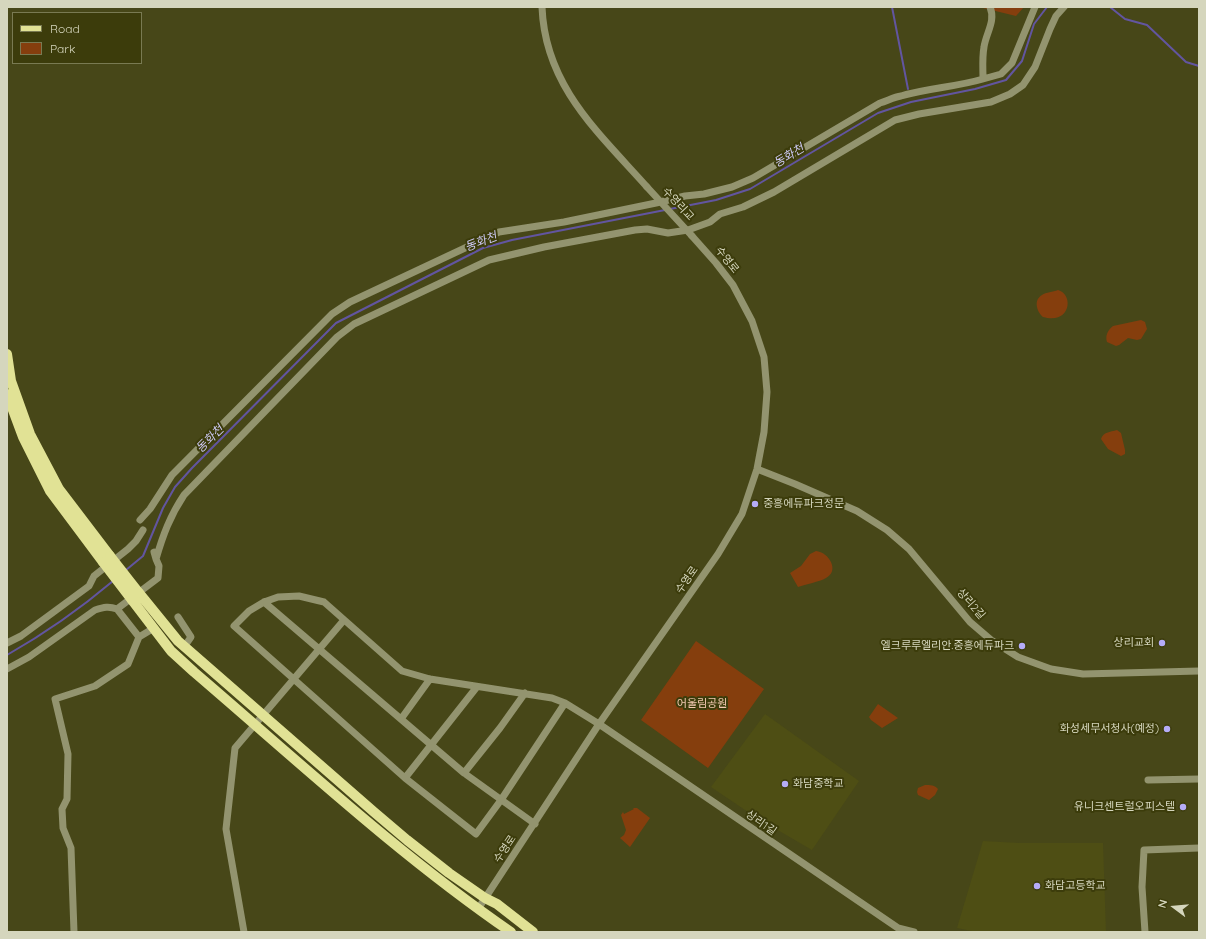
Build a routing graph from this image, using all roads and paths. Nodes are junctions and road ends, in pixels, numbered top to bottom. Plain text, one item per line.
1 (542, 7) edge
2 (990, 7) edge
3 (1035, 7) edge
4 (1064, 7) edge
5 (983, 79) junction
6 (692, 236) joint
7 (7, 354) edge
8 (7, 394) edge
9 (757, 469) junction
10 (140, 520) dead end
11 (143, 530) dead end
12 (154, 552) dead end
13 (106, 559) junction
14 (156, 560) junction
15 (136, 597) junction
16 (264, 602) junction
17 (117, 609) junction
18 (178, 617) dead end
19 (344, 620) junction
20 (154, 628) junction
21 (139, 637) junction
22 (7, 643) edge
23 (184, 648) junction
24 (319, 649) junction
25 (7, 669) edge
26 (1199, 671) edge
27 (294, 679) junction
28 (430, 679) junction
29 (476, 688) junction
30 (525, 693) junction
31 (565, 703) junction
32 (263, 715) junction
33 (401, 719) junction
34 (255, 724) junction
35 (599, 724) junction
36 (431, 745) junction
37 (464, 773) junction
38 (405, 778) junction
39 (1199, 779) edge
40 (1148, 780) dead end
41 (501, 800) junction
42 (535, 824) junction
43 (1199, 848) edge
44 (485, 898) junction
45 (478, 909) junction
46 (74, 932) edge
47 (244, 932) edge
48 (511, 932) edge
49 (533, 932) edge
50 (914, 932) edge
51 (1145, 932) edge

1 - 6 street, 수영리교, bridge
2 - 5 street
3 - 5 street
4 - 14 street
5 - 10 street
6 - 9 street, 수영로
7 - 13 main road
8 - 13 main road
9 - 26 street, 상리2길
9 - 35 street, 수영로
11 - 22 street
12 - 14 street
13 - 15 main road, bridge
14 - 17 street
15 - 20 main road
15 - 23 main road
16 - 19 street, 상리1길
16 - 24 street
16 - 27 street, 상리1길
17 - 21 street
17 - 25 street
18 - 23 street
19 - 24 street
19 - 28 street, 상리1길
20 - 21 street
20 - 34 main road
21 - 46 street
23 - 32 main road
24 - 27 street
24 - 33 street
27 - 32 street
27 - 38 street
28 - 29 street, 상리1길
28 - 33 street
29 - 30 street, 상리1길
29 - 36 street
30 - 31 street, 상리1길
30 - 37 street
31 - 35 street, 상리1길
31 - 41 street
32 - 34 street
32 - 44 main road
33 - 36 street
34 - 45 main road
34 - 47 street
35 - 42 street, 수영로
35 - 50 street, 상리1길
36 - 37 street
36 - 38 street
37 - 41 street
38 - 41 street
39 - 40 street
41 - 42 street
42 - 44 street, 수영로
43 - 51 street
44 - 45 street, 수영로
44 - 49 main road
45 - 48 main road

